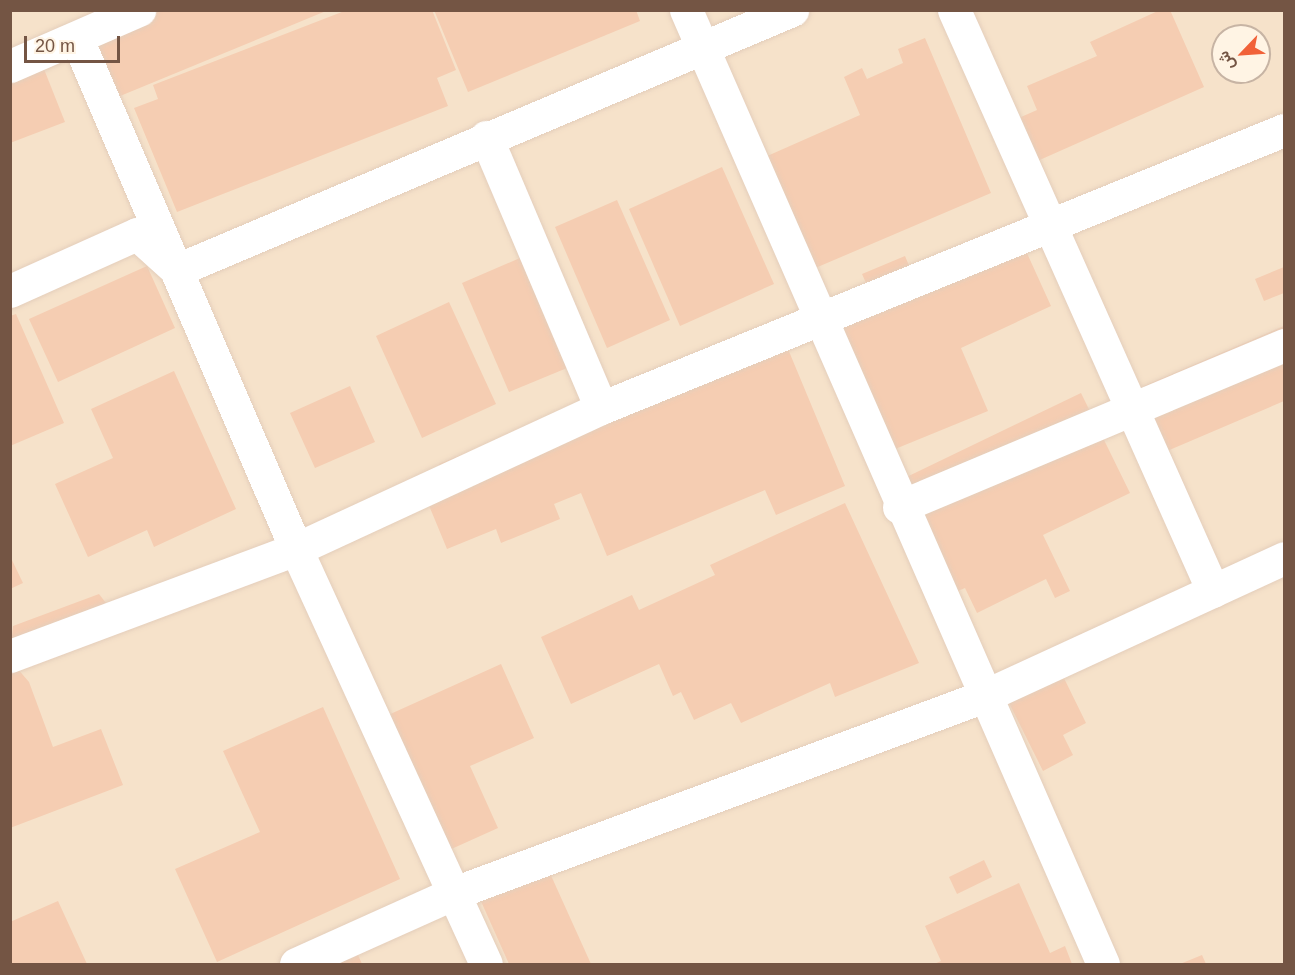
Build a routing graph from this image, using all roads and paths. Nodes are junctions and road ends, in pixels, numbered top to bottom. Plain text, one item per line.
1 (139, 10) edge
2 (686, 10) edge
3 (792, 10) edge
4 (954, 10) edge
5 (77, 39) junction
6 (701, 51) junction
7 (10, 66) edge
8 (1283, 135) edge
9 (486, 137) junction
10 (1052, 226) junction
11 (177, 270) junction
12 (10, 291) edge
13 (820, 318) junction
14 (1284, 345) edge
15 (601, 408) junction
16 (1131, 410) junction
17 (899, 507) junction
18 (296, 549) junction
19 (1284, 558) edge
20 (1213, 591) junction
21 (10, 656) edge
22 (982, 697) junction
23 (454, 894) junction
24 (296, 964) edge
25 (486, 964) edge
26 (1103, 964) edge

1 - 5 street
2 - 6 street
3 - 6 street
4 - 10 street
5 - 7 street
5 - 11 street
6 - 9 street
6 - 13 street
8 - 10 street
9 - 11 street
9 - 15 street
10 - 13 street
10 - 16 street
11 - 12 street
11 - 18 street
13 - 15 street
13 - 17 street
14 - 16 street
15 - 18 street
16 - 17 street
16 - 20 street
17 - 22 street
18 - 21 street
18 - 23 street
19 - 20 street
20 - 22 street
22 - 23 street
22 - 26 street
23 - 24 street
23 - 25 street

